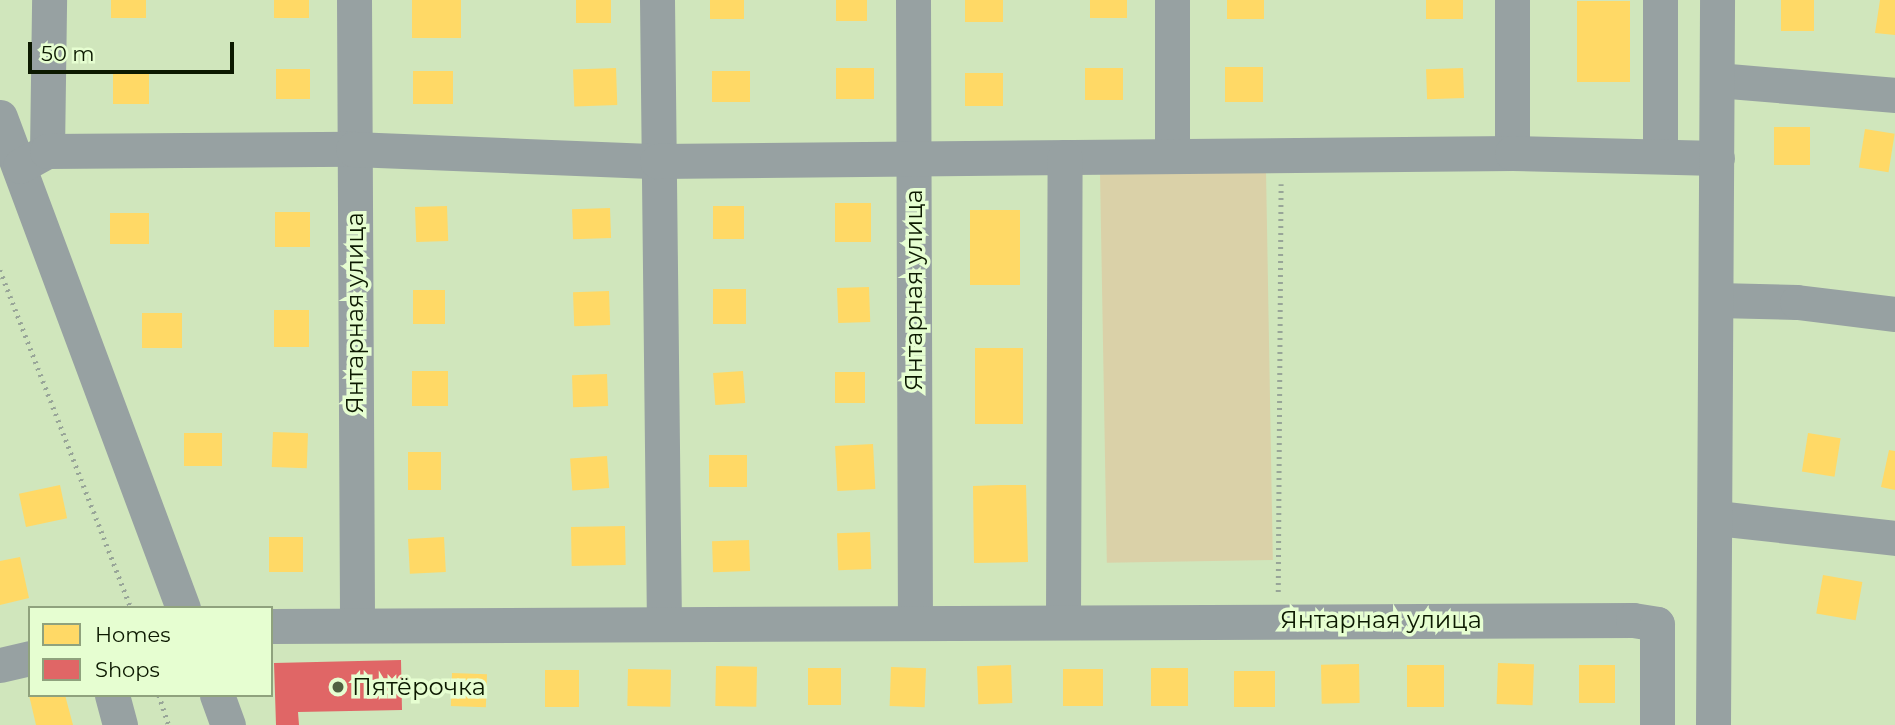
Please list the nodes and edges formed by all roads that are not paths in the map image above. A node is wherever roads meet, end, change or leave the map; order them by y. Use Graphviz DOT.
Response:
graph roads {
  1 [pos="49,0"];
  2 [pos="354,0"];
  3 [pos="657,0"];
  4 [pos="912,0"];
  5 [pos="1172,0"];
  6 [pos="1511,0"];
  7 [pos="1660,0"];
  8 [pos="1717,0"];
  9 [pos="1717,80"];
  10 [pos="1895,94"];
  11 [pos="0,117"];
  12 [pos="353,149"];
  13 [pos="1512,153"];
  14 [pos="1660,155"];
  15 [pos="1172,156"];
  16 [pos="1065,157"];
  17 [pos="1717,158"];
  18 [pos="33,159"];
  19 [pos="914,159"];
  20 [pos="657,161"];
  21 [pos="1717,300"];
  22 [pos="1895,314"];
  23 [pos="1717,518"];
  24 [pos="1895,538"];
  25 [pos="182,606"];
  26 [pos="1063,621"];
  27 [pos="915,622"];
  28 [pos="664,623"];
  29 [pos="357,625"];
  30 [pos="273,626"];
  31 [pos="28,658"];
  32 [pos="0,665"];
  33 [pos="113,697"];
  34 [pos="218,697"];
  35 [pos="120,725"];
  36 [pos="228,725"];
  37 [pos="1657,725"];
  38 [pos="1713,725"];
  1 -- 18 [label="street"];
  2 -- 12 [label="street, Янтарная улица"];
  3 -- 20 [label="street"];
  4 -- 19 [label="street, Янтарная улица"];
  5 -- 15 [label="street"];
  6 -- 13 [label="street"];
  7 -- 14 [label="street"];
  8 -- 9 [label="street"];
  9 -- 10 [label="street"];
  9 -- 17 [label="street"];
  11 -- 18 [label="street"];
  12 -- 18 [label="street"];
  12 -- 20 [label="street"];
  12 -- 29 [label="street, Янтарная улица"];
  13 -- 14 [label="street"];
  13 -- 15 [label="street"];
  14 -- 17 [label="street"];
  15 -- 16 [label="street"];
  16 -- 19 [label="street"];
  16 -- 26 [label="street"];
  17 -- 21 [label="street"];
  18 -- 25 [label="street"];
  19 -- 20 [label="street"];
  19 -- 27 [label="street, Янтарная улица"];
  20 -- 28 [label="street"];
  21 -- 22 [label="street"];
  21 -- 23 [label="street"];
  23 -- 24 [label="street"];
  23 -- 38 [label="street"];
  26 -- 27 [label="street, Янтарная улица"];
  26 -- 37 [label="street, Янтарная улица"];
  27 -- 28 [label="street, Янтарная улица"];
  28 -- 29 [label="street, Янтарная улица"];
  29 -- 30 [label="street, Янтарная улица"];
  31 -- 32 [label="street"];
  33 -- 35 [label="street"];
  34 -- 36 [label="street"];
}
